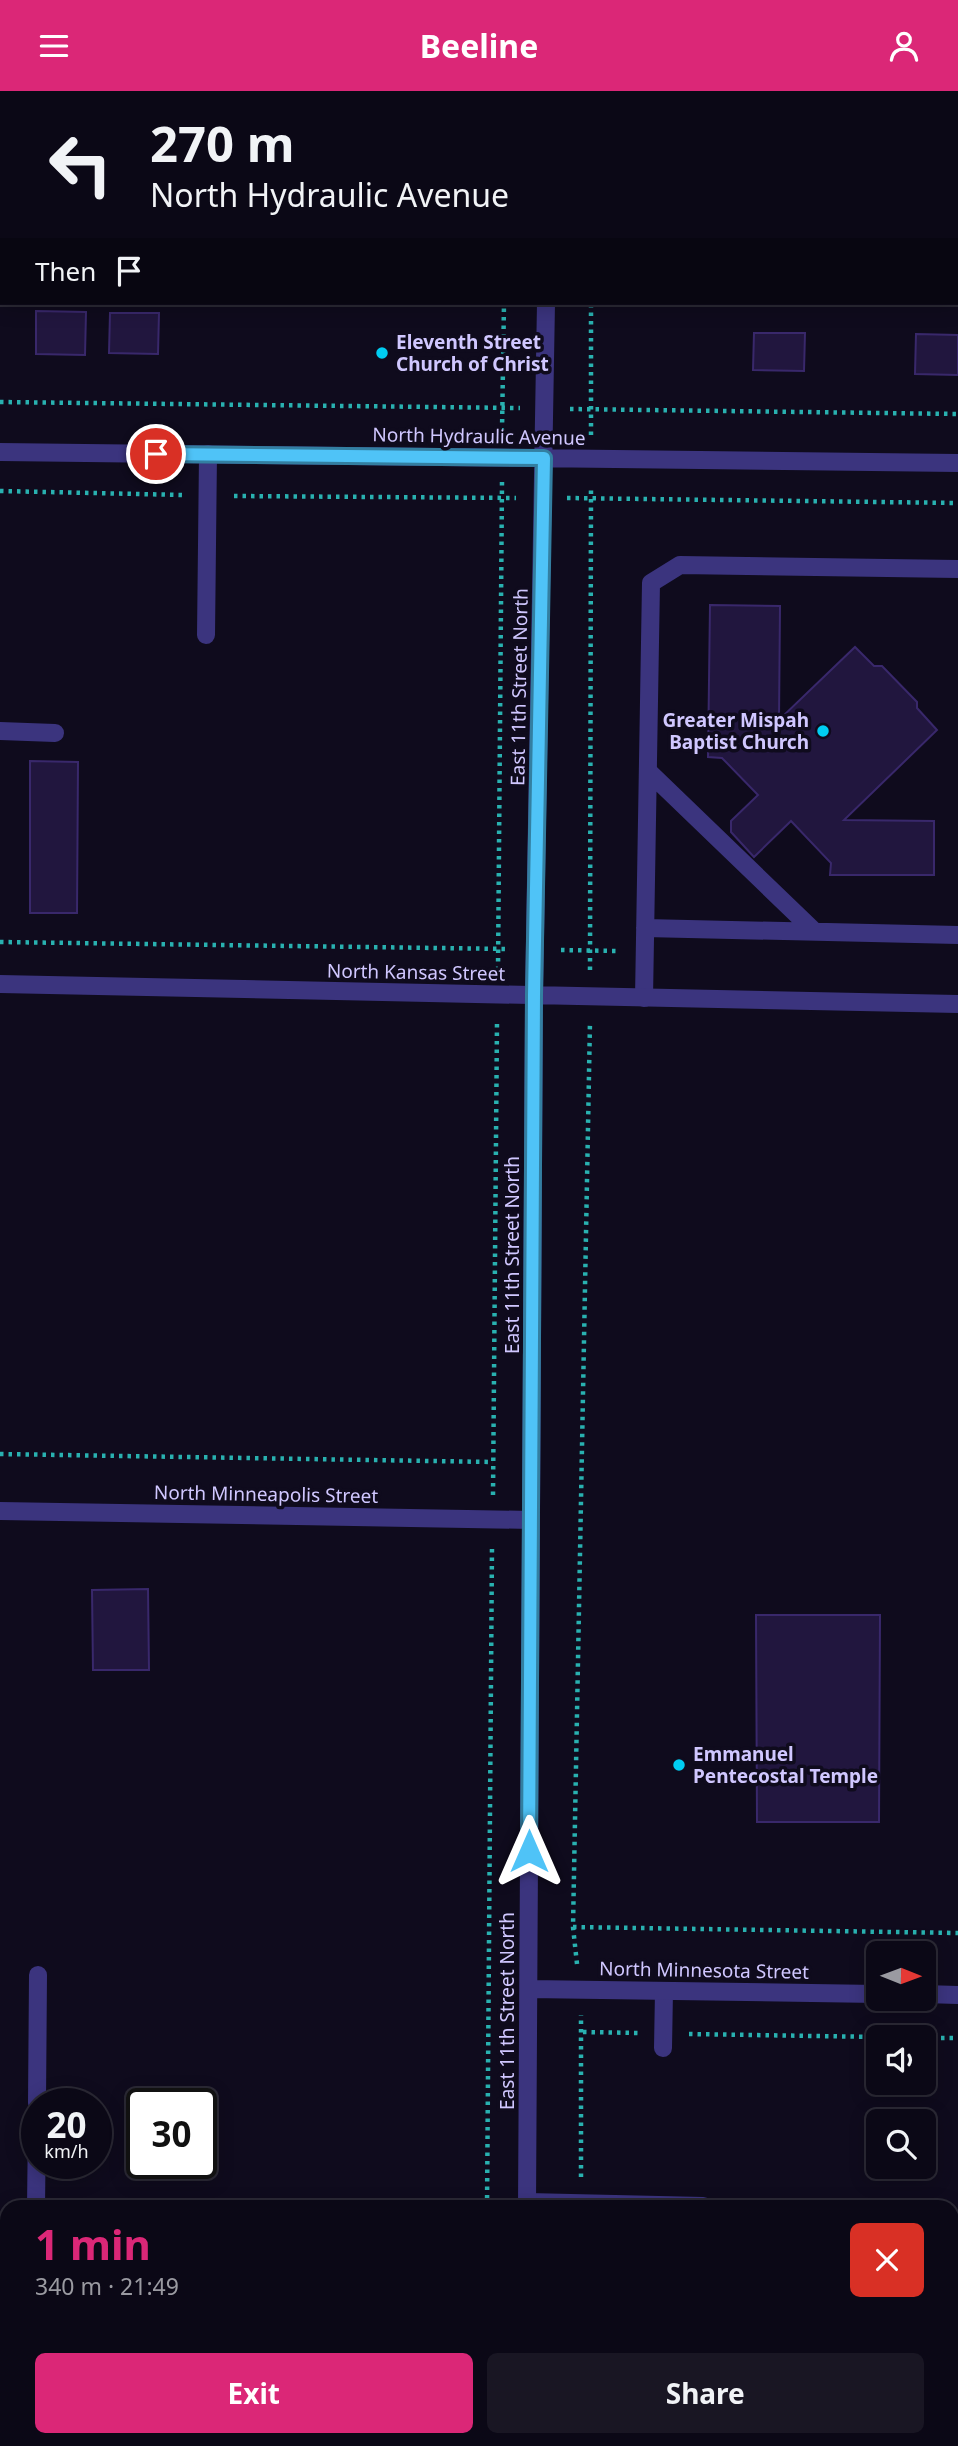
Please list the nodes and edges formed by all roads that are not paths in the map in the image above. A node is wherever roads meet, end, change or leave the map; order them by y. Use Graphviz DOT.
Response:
graph roads {
  1 [pos="546,305"];
  2 [pos="0,452"];
  3 [pos="208,454"];
  4 [pos="544,458"];
  5 [pos="958,463"];
  6 [pos="958,569"];
  7 [pos="206,635"];
  8 [pos="0,731"];
  9 [pos="55,733"];
  10 [pos="648,771"];
  11 [pos="645,927"];
  12 [pos="814,931"];
  13 [pos="958,935"];
  14 [pos="0,984"];
  15 [pos="534,995"];
  16 [pos="644,997"];
  17 [pos="958,1004"];
  18 [pos="0,1511"];
  19 [pos="531,1520"];
  20 [pos="38,1975"];
  21 [pos="529,1989"];
  22 [pos="664,1991"];
  23 [pos="866,1994"];
  24 [pos="936,1994"];
  25 [pos="958,1995"];
  26 [pos="663,2041"];
  27 [pos="37,2088"];
  28 [pos="36,2179"];
  29 [pos="36,2200"];
  30 [pos="527,2200"];
  1 -- 4 [label="street, East 11th Street North"];
  2 -- 3 [label="street, North Hydraulic Avenue"];
  3 -- 4 [label="street, North Hydraulic Avenue"];
  3 -- 7 [label="street"];
  4 -- 5 [label="street, North Hydraulic Avenue"];
  4 -- 15 [label="street, East 11th Street North"];
  6 -- 10 [label="street"];
  8 -- 9 [label="street"];
  10 -- 11 [label="street"];
  10 -- 12 [label="street"];
  11 -- 12 [label="street"];
  11 -- 16 [label="street"];
  12 -- 13 [label="street"];
  14 -- 15 [label="street, North Kansas Street"];
  15 -- 16 [label="street, North Kansas Street"];
  15 -- 19 [label="street, East 11th Street North"];
  16 -- 17 [label="street, North Kansas Street"];
  18 -- 19 [label="street, North Minneapolis Street"];
  19 -- 21 [label="street, East 11th Street North"];
  20 -- 27 [label="street"];
  21 -- 22 [label="street, North Minnesota Street"];
  21 -- 30 [label="street, East 11th Street North"];
  22 -- 23 [label="street, North Minnesota Street"];
  22 -- 26 [label="street"];
  24 -- 25 [label="street"];
  28 -- 29 [label="street"];
}
